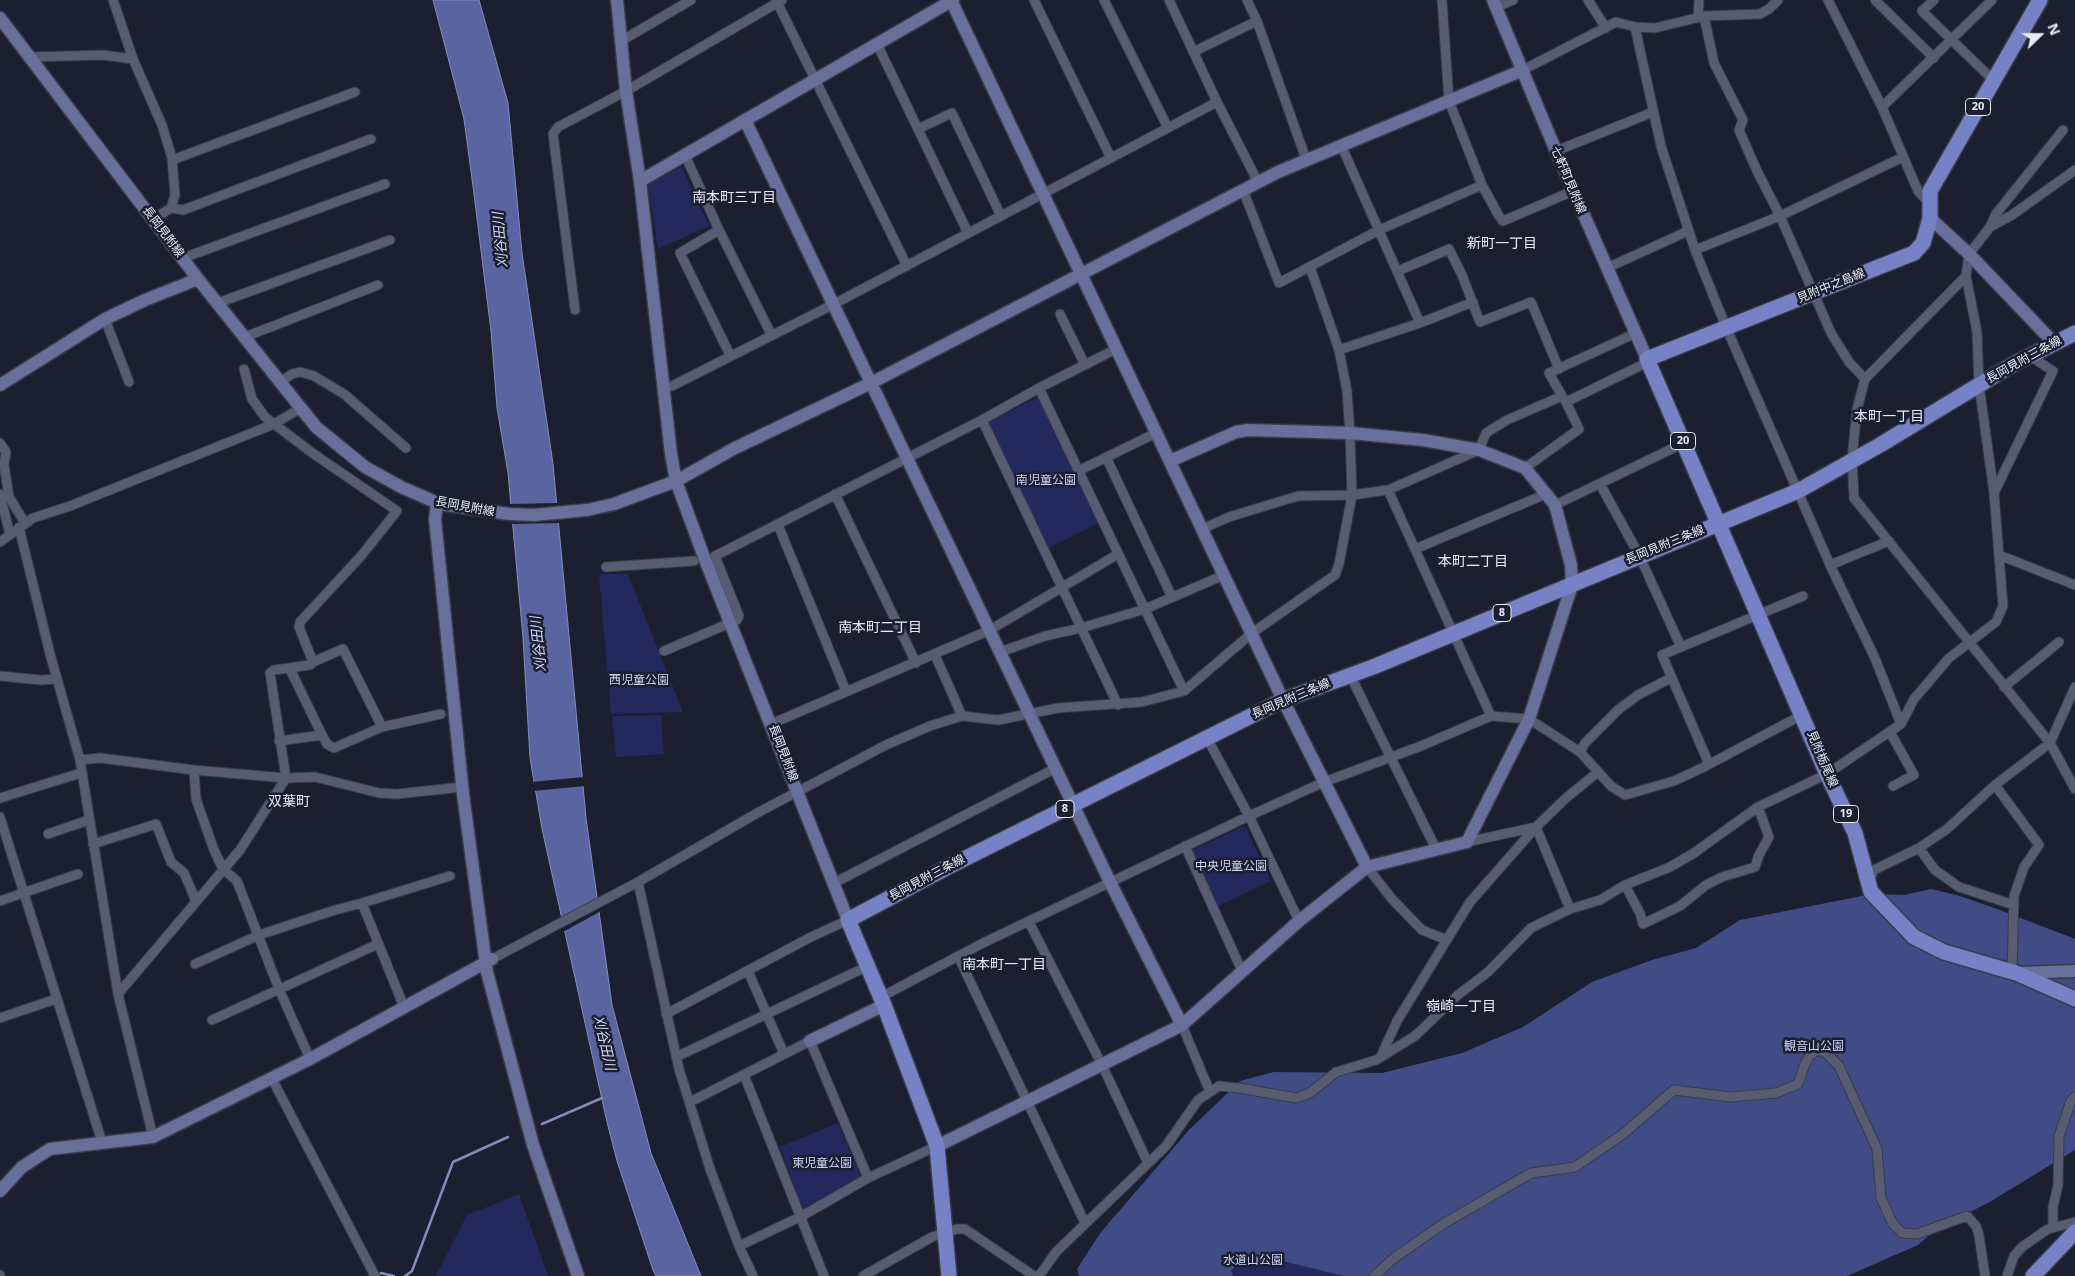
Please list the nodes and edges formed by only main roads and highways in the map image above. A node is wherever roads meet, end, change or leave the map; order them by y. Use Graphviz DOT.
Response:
graph roads {
  1 [pos="2040,0"];
  2 [pos="2066,340"];
  3 [pos="1719,523"];
  4 [pos="2075,999"];
  5 [pos="2075,1232"];
  6 [pos="949,1276"];
  7 [pos="2033,1276"];
  1 -- 3 [label="main road, 見附中之島線 / 20"];
  2 -- 3 [label="main road, 長岡見附三条線 / 8"];
  3 -- 4 [label="main road, 見附栃尾線 / 19"];
  3 -- 6 [label="main road, 長岡見附三条線 / 8"];
  5 -- 7 [label="main road"];
}
